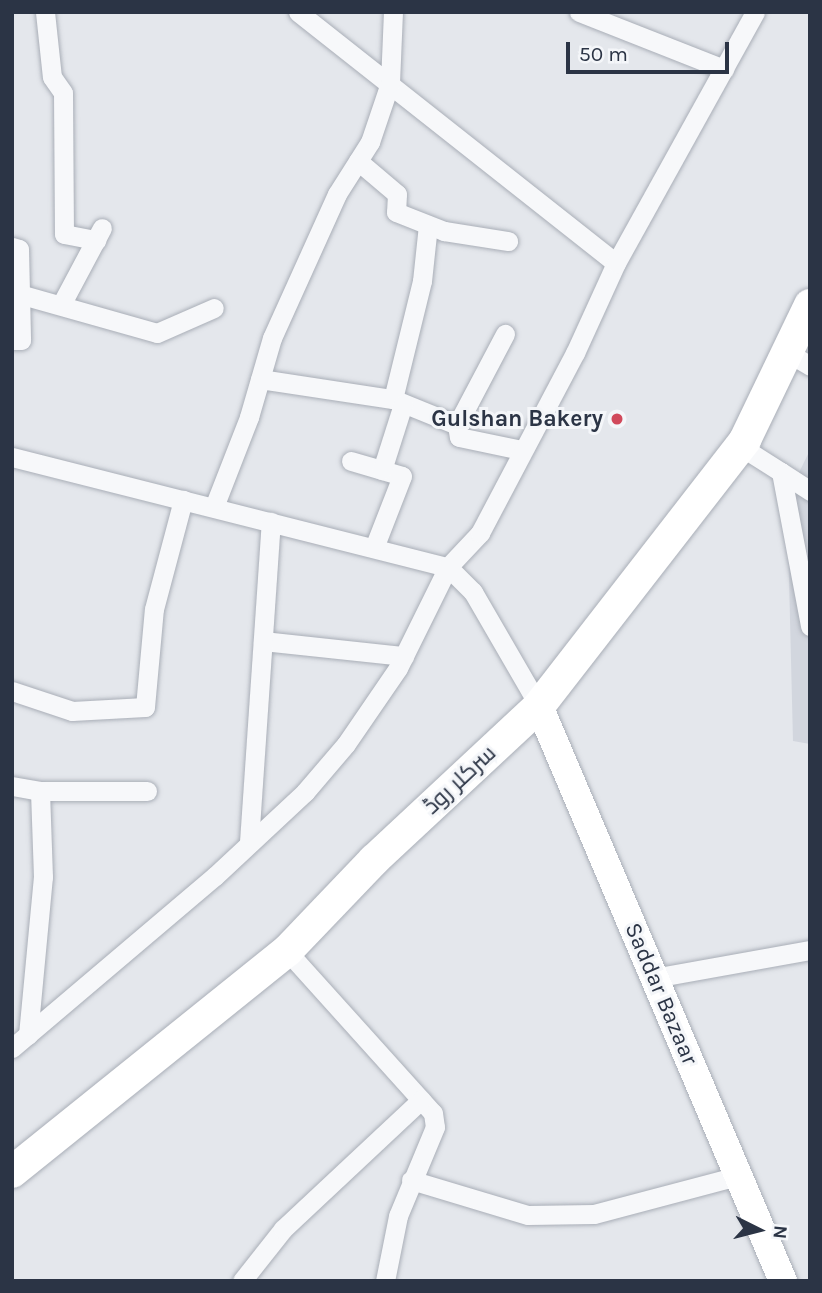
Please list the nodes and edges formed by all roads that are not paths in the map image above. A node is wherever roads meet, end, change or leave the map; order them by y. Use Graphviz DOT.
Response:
graph roads {
  1 [pos="44,12"];
  2 [pos="298,12"];
  3 [pos="393,12"];
  4 [pos="579,12"];
  5 [pos="755,12"];
  6 [pos="724,69"];
  7 [pos="390,83"];
  8 [pos="358,162"];
  9 [pos="428,225"];
  10 [pos="508,241"];
  11 [pos="12,247"];
  12 [pos="616,263"];
  13 [pos="19,293"];
  14 [pos="61,305"];
  15 [pos="810,305"];
  16 [pos="214,308"];
  17 [pos="505,334"];
  18 [pos="12,340"];
  19 [pos="798,359"];
  20 [pos="260,379"];
  21 [pos="398,401"];
  22 [pos="457,425"];
  23 [pos="740,446"];
  24 [pos="521,450"];
  25 [pos="12,457"];
  26 [pos="351,461"];
  27 [pos="382,470"];
  28 [pos="781,472"];
  29 [pos="810,491"];
  30 [pos="183,500"];
  31 [pos="214,507"];
  32 [pos="271,522"];
  33 [pos="374,548"];
  34 [pos="448,567"];
  35 [pos="810,626"];
  36 [pos="263,641"];
  37 [pos="404,656"];
  38 [pos="12,691"];
  39 [pos="539,706"];
  40 [pos="12,786"];
  41 [pos="40,791"];
  42 [pos="147,791"];
  43 [pos="249,842"];
  44 [pos="288,950"];
  45 [pos="810,950"];
  46 [pos="654,978"];
  47 [pos="28,1035"];
  48 [pos="12,1048"];
  49 [pos="421,1100"];
  50 [pos="12,1172"];
  51 [pos="738,1176"];
  52 [pos="411,1180"];
  53 [pos="243,1281"];
  54 [pos="385,1281"];
  55 [pos="783,1281"];
  1 -- 14 [label="street"];
  2 -- 7 [label="street"];
  3 -- 7 [label="street"];
  4 -- 6 [label="street"];
  5 -- 6 [label="street"];
  6 -- 12 [label="street"];
  7 -- 8 [label="street"];
  7 -- 12 [label="street"];
  8 -- 9 [label="street"];
  8 -- 20 [label="street"];
  9 -- 10 [label="street"];
  9 -- 21 [label="street"];
  11 -- 13 [label="street"];
  12 -- 24 [label="street"];
  13 -- 14 [label="street"];
  13 -- 18 [label="street"];
  14 -- 16 [label="street"];
  15 -- 19 [label="main road, سرکلر روڈ"];
  17 -- 22 [label="street"];
  19 -- 23 [label="main road, سرکلر روڈ"];
  20 -- 21 [label="street"];
  20 -- 31 [label="street"];
  21 -- 22 [label="street"];
  21 -- 27 [label="street"];
  22 -- 24 [label="street"];
  23 -- 28 [label="street"];
  23 -- 39 [label="main road, سرکلر روڈ"];
  24 -- 34 [label="street"];
  25 -- 30 [label="street"];
  26 -- 27 [label="street"];
  27 -- 33 [label="street"];
  28 -- 29 [label="street"];
  28 -- 35 [label="street"];
  30 -- 31 [label="street"];
  30 -- 38 [label="street"];
  31 -- 32 [label="street"];
  32 -- 33 [label="street"];
  32 -- 36 [label="street"];
  33 -- 34 [label="street"];
  34 -- 37 [label="street"];
  34 -- 39 [label="street"];
  36 -- 37 [label="street"];
  36 -- 43 [label="street"];
  37 -- 43 [label="street"];
  39 -- 44 [label="main road, سرکلر روڈ"];
  39 -- 46 [label="street, Saddar Bazaar"];
  40 -- 41 [label="street"];
  41 -- 42 [label="street"];
  41 -- 47 [label="street"];
  43 -- 47 [label="street"];
  44 -- 49 [label="street"];
  44 -- 50 [label="main road, سرکلر روڈ"];
  45 -- 46 [label="street"];
  46 -- 51 [label="street, Saddar Bazaar"];
  47 -- 48 [label="street"];
  49 -- 52 [label="street"];
  49 -- 53 [label="street"];
  51 -- 52 [label="street"];
  51 -- 55 [label="street, Saddar Bazaar"];
  52 -- 54 [label="street"];
}
